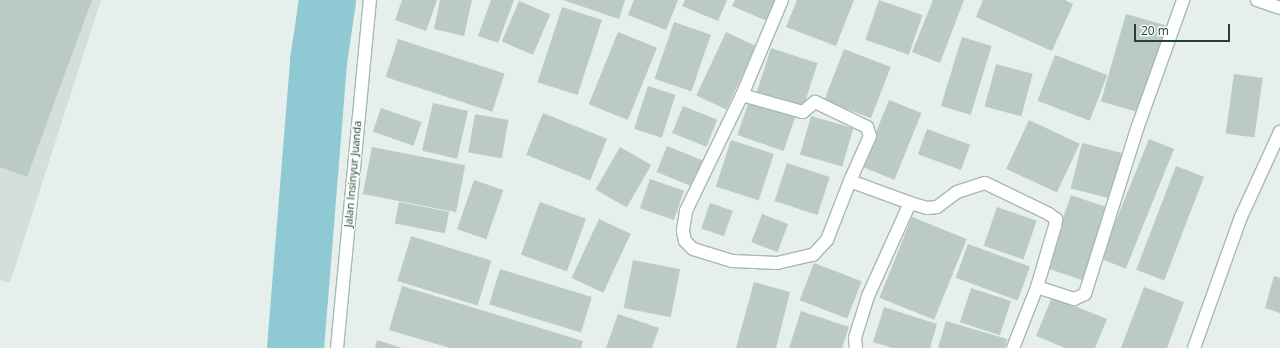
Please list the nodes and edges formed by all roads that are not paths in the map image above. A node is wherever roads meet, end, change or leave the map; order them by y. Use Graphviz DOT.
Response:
graph roads {
  1 [pos="370,0"];
  2 [pos="782,0"];
  3 [pos="1183,0"];
  4 [pos="1257,0"];
  5 [pos="1280,8"];
  6 [pos="742,95"];
  7 [pos="1280,132"];
  8 [pos="850,181"];
  9 [pos="910,203"];
  10 [pos="1037,287"];
  11 [pos="337,348"];
  12 [pos="856,348"];
  13 [pos="1013,348"];
  14 [pos="1194,348"];
  1 -- 11 [label="street, Jalan Insinyur Juanda"];
  2 -- 6 [label="street"];
  3 -- 10 [label="street"];
  4 -- 5 [label="street"];
  6 -- 8 [label="street"];
  6 -- 8 [label="street"];
  7 -- 14 [label="street"];
  8 -- 9 [label="street"];
  9 -- 10 [label="street"];
  9 -- 12 [label="street"];
  10 -- 13 [label="street"];
}
